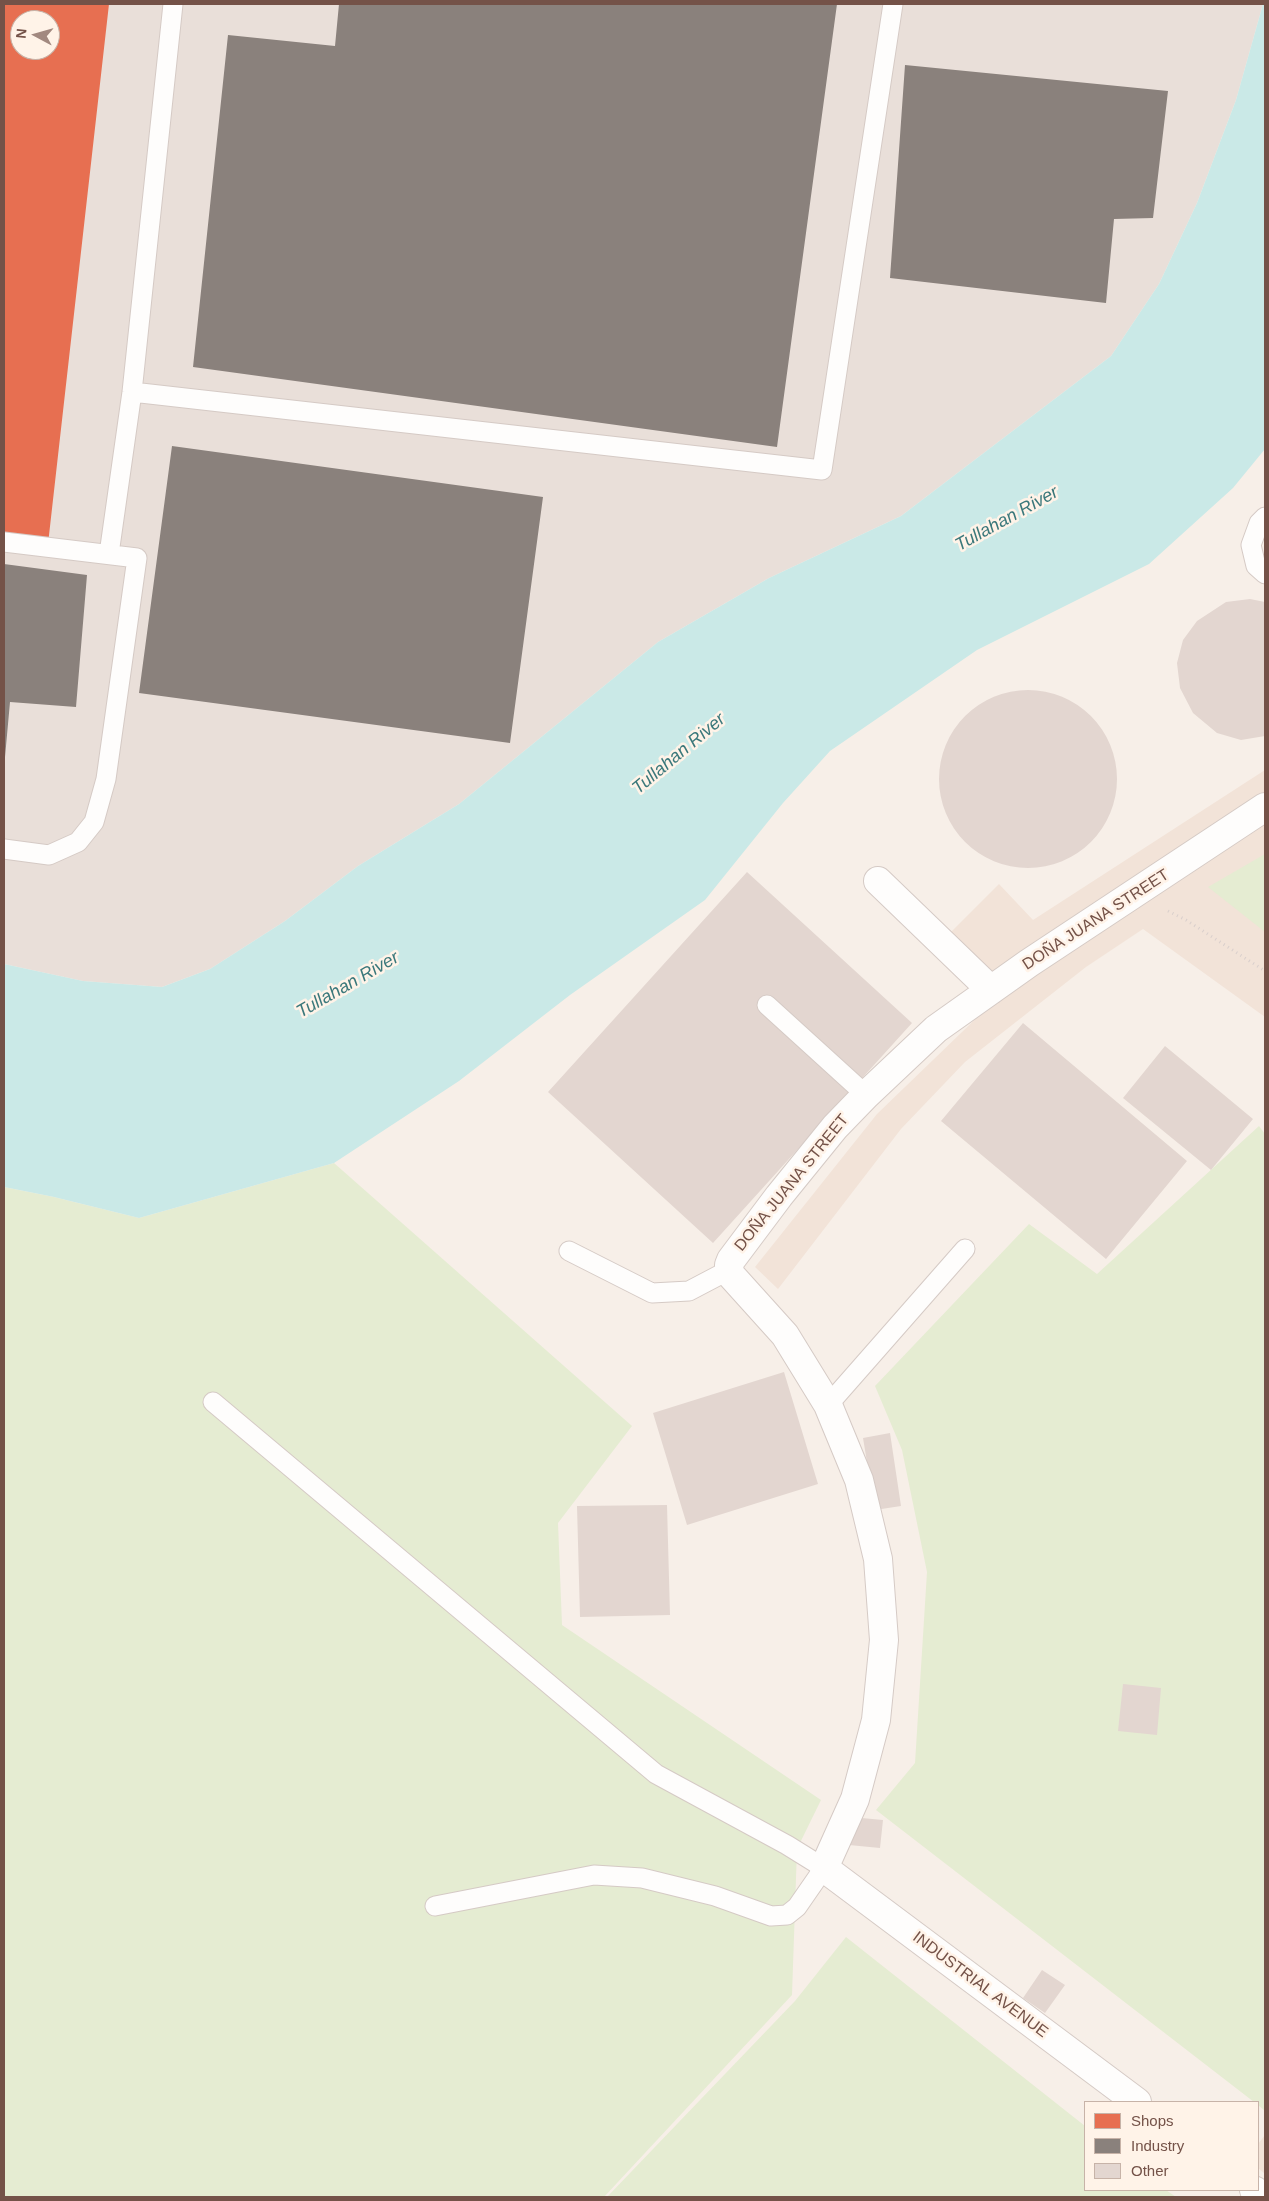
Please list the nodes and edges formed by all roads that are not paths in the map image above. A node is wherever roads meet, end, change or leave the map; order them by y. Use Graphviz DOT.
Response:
graph roads {
  1 [pos="173,4"];
  2 [pos="893,4"];
  3 [pos="132,392"];
  4 [pos="1265,517"];
  5 [pos="4,542"];
  6 [pos="109,554"];
  7 [pos="1265,574"];
  8 [pos="1265,807"];
  9 [pos="4,849"];
  10 [pos="878,881"];
  11 [pos="991,990"];
  12 [pos="767,1006"];
  13 [pos="866,1095"];
  14 [pos="966,1249"];
  15 [pos="569,1251"];
  16 [pos="729,1270"];
  17 [pos="213,1402"];
  18 [pos="828,1405"];
  19 [pos="824,1868"];
  20 [pos="436,1906"];
  21 [pos="1136,2101"];
  1 -- 3 [label="lane"];
  2 -- 3 [label="lane"];
  3 -- 6 [label="lane"];
  4 -- 7 [label="lane"];
  5 -- 6 [label="lane"];
  6 -- 9 [label="lane"];
  8 -- 11 [label="street, DOÑA JUANA STREET"];
  10 -- 11 [label="street"];
  11 -- 13 [label="street, DOÑA JUANA STREET"];
  12 -- 13 [label="lane"];
  13 -- 16 [label="street, DOÑA JUANA STREET"];
  14 -- 18 [label="lane"];
  15 -- 16 [label="lane"];
  16 -- 18 [label="street, DOÑA JUANA STREET"];
  17 -- 19 [label="lane"];
  18 -- 19 [label="street, DOÑA JUANA STREET"];
  19 -- 20 [label="lane"];
  19 -- 21 [label="street, INDUSTRIAL AVENUE"];
}
